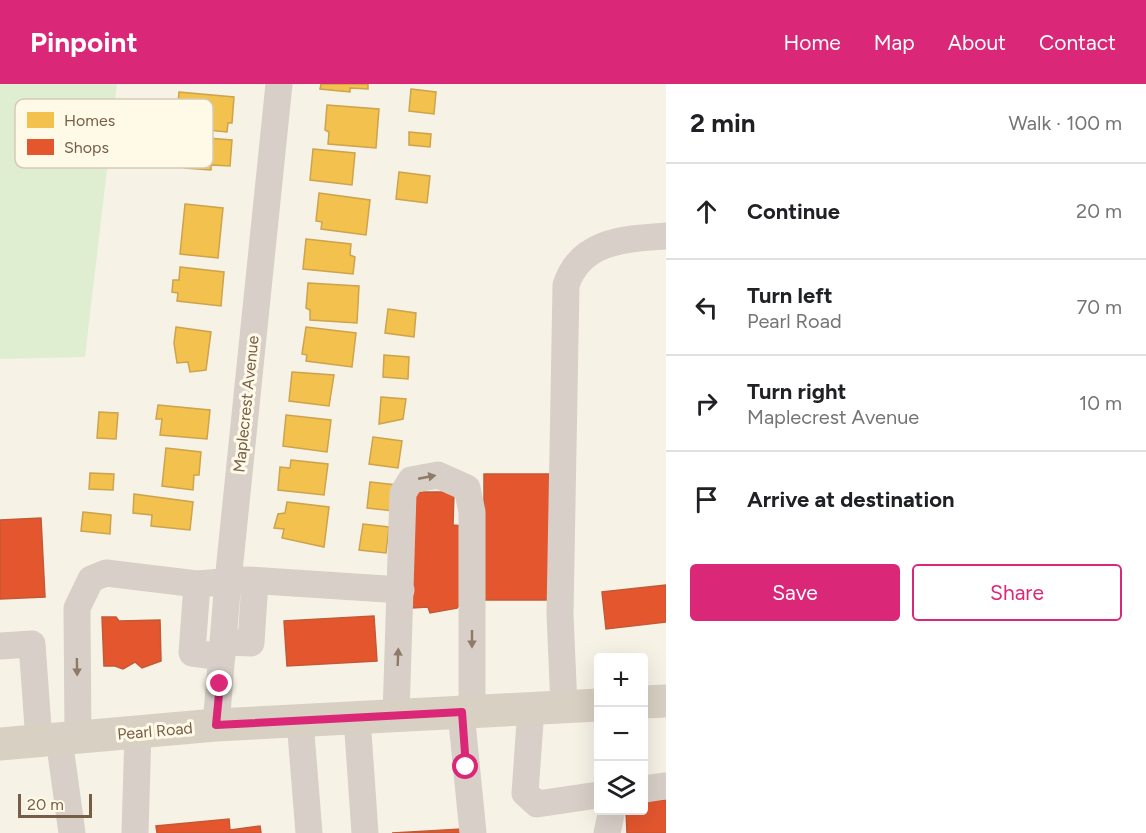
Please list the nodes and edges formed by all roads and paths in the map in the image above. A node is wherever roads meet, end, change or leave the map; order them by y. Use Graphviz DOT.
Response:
graph roads {
  1 [pos="279,84"];
  2 [pos="666,236"];
  3 [pos="228,581"];
  4 [pos="255,581"];
  5 [pos="197,584"];
  6 [pos="401,590"];
  7 [pos="0,646"];
  8 [pos="223,649"];
  9 [pos="666,701"];
  10 [pos="648,702"];
  11 [pos="594,705"];
  12 [pos="564,707"];
  13 [pos="531,708"];
  14 [pos="467,712"];
  15 [pos="396,716"];
  16 [pos="357,718"];
  17 [pos="300,720"];
  18 [pos="216,725"];
  19 [pos="138,732"];
  20 [pos="59,739"];
  21 [pos="0,744"];
  22 [pos="666,786"];
  23 [pos="648,788"];
  24 [pos="594,796"];
  25 [pos="611,815"];
  26 [pos="72,833"];
  27 [pos="135,833"];
  28 [pos="309,833"];
  29 [pos="365,833"];
  30 [pos="473,833"];
  31 [pos="607,833"];
  1 -- 3 [label="street, Maplecrest Avenue"];
  2 -- 12 [label="street"];
  3 -- 4 [label="street"];
  3 -- 5 [label="street"];
  3 -- 8 [label="street, Maplecrest Avenue"];
  4 -- 6 [label="street"];
  4 -- 8 [label="street"];
  5 -- 8 [label="street"];
  5 -- 20 [label="street, one-way"];
  6 -- 14 [label="street, one-way"];
  15 -- 6 [label="street, one-way"];
  7 -- 20 [label="street"];
  8 -- 18 [label="street, Maplecrest Avenue"];
  9 -- 10 [label="main road"];
  11 -- 12 [label="main road, Pearl Road"];
  12 -- 13 [label="main road, Pearl Road"];
  13 -- 14 [label="main road, Pearl Road"];
  13 -- 24 [label="street"];
  14 -- 15 [label="main road, Pearl Road"];
  14 -- 30 [label="street"];
  15 -- 16 [label="main road, Pearl Road"];
  16 -- 17 [label="main road, Pearl Road"];
  16 -- 29 [label="street"];
  17 -- 18 [label="main road, Pearl Road"];
  17 -- 28 [label="street"];
  18 -- 19 [label="main road, Pearl Road"];
  19 -- 20 [label="main road, Pearl Road"];
  19 -- 27 [label="street"];
  20 -- 21 [label="main road, Pearl Road"];
  20 -- 26 [label="street"];
  22 -- 23 [label="street"];
  25 -- 31 [label="street"];
}
